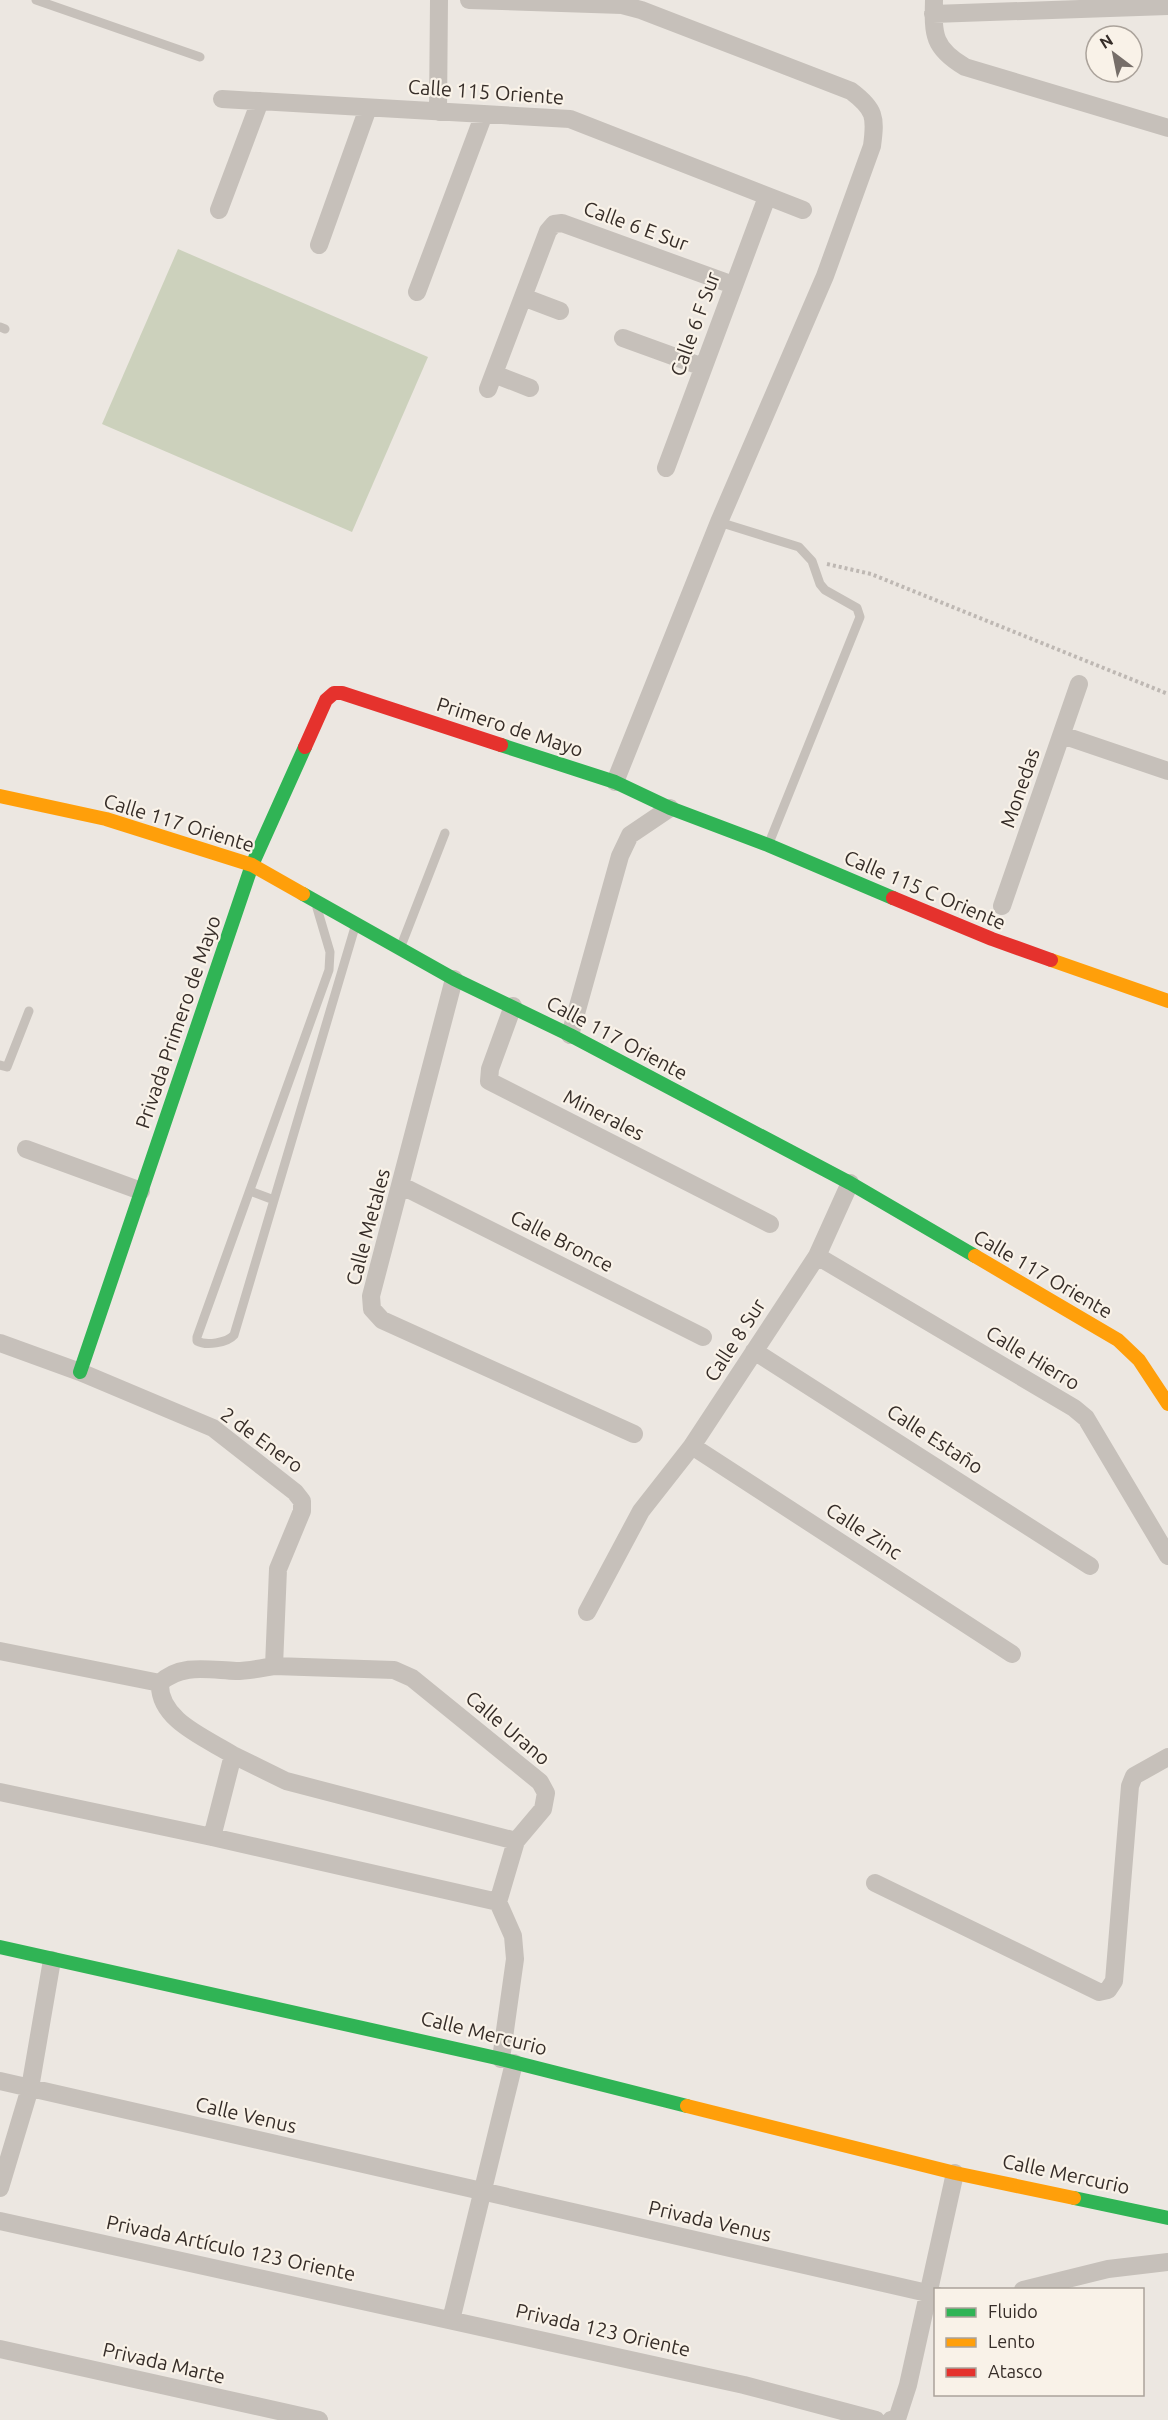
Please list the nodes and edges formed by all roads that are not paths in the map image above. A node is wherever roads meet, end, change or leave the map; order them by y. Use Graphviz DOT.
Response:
graph roads {
  1 [pos="36,0"];
  2 [pos="439,0"];
  3 [pos="469,0"];
  4 [pos="1168,6"];
  5 [pos="934,7"];
  6 [pos="200,57"];
  7 [pos="222,99"];
  8 [pos="260,101"];
  9 [pos="368,108"];
  10 [pos="438,112"];
  11 [pos="484,114"];
  12 [pos="1168,128"];
  13 [pos="767,197"];
  14 [pos="219,210"];
  15 [pos="803,210"];
  16 [pos="319,245"];
  17 [pos="734,285"];
  18 [pos="417,292"];
  19 [pos="523,297"];
  20 [pos="560,311"];
  21 [pos="623,338"];
  22 [pos="704,367"];
  23 [pos="530,388"];
  24 [pos="666,468"];
  25 [pos="719,522"];
  26 [pos="1079,684"];
  27 [pos="334,693"];
  28 [pos="1062,735"];
  29 [pos="1168,771"];
  30 [pos="615,782"];
  31 [pos="0,796"];
  32 [pos="670,808"];
  33 [pos="445,834"];
  34 [pos="768,845"];
  35 [pos="252,865"];
  36 [pos="315,901"];
  37 [pos="1002,906"];
  38 [pos="356,924"];
  39 [pos="400,949"];
  40 [pos="454,979"];
  41 [pos="1168,1001"];
  42 [pos="513,1006"];
  43 [pos="29,1011"];
  44 [pos="570,1035"];
  45 [pos="0,1065"];
  46 [pos="294,1067"];
  47 [pos="312,1073"];
  48 [pos="26,1149"];
  49 [pos="850,1183"];
  50 [pos="402,1186"];
  51 [pos="141,1191"];
  52 [pos="250,1191"];
  53 [pos="274,1200"];
  54 [pos="770,1224"];
  55 [pos="817,1256"];
  56 [pos="703,1337"];
  57 [pos="0,1343"];
  58 [pos="754,1351"];
  59 [pos="80,1372"];
  60 [pos="1168,1404"];
  61 [pos="634,1434"];
  62 [pos="692,1446"];
  63 [pos="1168,1556"];
  64 [pos="1090,1566"];
  65 [pos="586,1612"];
  66 [pos="0,1651"];
  67 [pos="1012,1654"];
  68 [pos="274,1666"];
  69 [pos="160,1683"];
  70 [pos="233,1755"];
  71 [pos="1168,1757"];
  72 [pos="0,1792"];
  73 [pos="212,1836"];
  74 [pos="516,1841"];
  75 [pos="875,1883"];
  76 [pos="498,1902"];
  77 [pos="0,1947"];
  78 [pos="52,1960"];
  79 [pos="507,2061"];
  80 [pos="0,2081"];
  81 [pos="30,2088"];
  82 [pos="956,2173"];
  83 [pos="0,2188"];
  84 [pos="482,2192"];
  85 [pos="1168,2218"];
  86 [pos="0,2220"];
  87 [pos="1168,2262"];
  88 [pos="1027,2288"];
  89 [pos="932,2295"];
  90 [pos="451,2320"];
  91 [pos="0,2349"];
  92 [pos="319,2420"];
  93 [pos="876,2420"];
  94 [pos="891,2420"];
  1 -- 6 [label="lane"];
  2 -- 10 [label="street"];
  3 -- 25 [label="street"];
  4 -- 5 [label="street"];
  5 -- 12 [label="street"];
  7 -- 8 [label="street, Calle 115 Oriente"];
  8 -- 9 [label="street, Calle 115 Oriente"];
  8 -- 14 [label="street"];
  9 -- 10 [label="street, Calle 115 Oriente"];
  9 -- 16 [label="street"];
  10 -- 11 [label="street, Calle 115 Oriente"];
  11 -- 13 [label="street, Calle 115 Oriente"];
  11 -- 18 [label="street"];
  13 -- 15 [label="street, Calle 115 Oriente"];
  13 -- 17 [label="street, Calle 6 F Sur"];
  17 -- 19 [label="street, Calle 6 E Sur"];
  17 -- 22 [label="street, Calle 6 F Sur"];
  19 -- 20 [label="street"];
  19 -- 23 [label="street, Calle 6 E Sur"];
  21 -- 22 [label="street"];
  22 -- 24 [label="street, Calle 6 F Sur"];
  25 -- 30 [label="street"];
  25 -- 34 [label="lane"];
  26 -- 28 [label="street, Monedas"];
  27 -- 30 [label="street, Primero de Mayo"];
  27 -- 35 [label="street, Privada Primero de Mayo"];
  28 -- 29 [label="street"];
  28 -- 37 [label="street, Monedas"];
  30 -- 32 [label="street, Primero de Mayo"];
  31 -- 35 [label="street, Calle 117 Oriente"];
  32 -- 34 [label="street, Calle 115 C Oriente"];
  32 -- 44 [label="street"];
  33 -- 39 [label="lane"];
  34 -- 41 [label="street, Calle 115 C Oriente"];
  35 -- 36 [label="street, Calle 117 Oriente"];
  35 -- 51 [label="street, Privada Primero de Mayo"];
  36 -- 38 [label="street, Calle 117 Oriente"];
  36 -- 46 [label="lane"];
  38 -- 39 [label="street, Calle 117 Oriente"];
  38 -- 47 [label="lane"];
  39 -- 40 [label="street, Calle 117 Oriente"];
  40 -- 42 [label="street, Calle 117 Oriente"];
  40 -- 50 [label="street, Calle Metales"];
  42 -- 44 [label="street, Calle 117 Oriente"];
  42 -- 54 [label="street, Minerales"];
  43 -- 45 [label="lane"];
  44 -- 49 [label="street, Calle 117 Oriente"];
  46 -- 47 [label="lane"];
  46 -- 52 [label="lane"];
  47 -- 53 [label="lane"];
  48 -- 51 [label="street"];
  49 -- 55 [label="street, Calle 8 Sur"];
  49 -- 60 [label="street, Calle 117 Oriente"];
  50 -- 56 [label="street, Calle Bronce"];
  50 -- 61 [label="street, Calle Metales"];
  51 -- 59 [label="street, Privada Primero de Mayo"];
  52 -- 53 [label="lane"];
  52 -- 53 [label="lane"];
  55 -- 58 [label="street, Calle 8 Sur"];
  55 -- 63 [label="street, Calle Hierro"];
  57 -- 59 [label="street"];
  58 -- 62 [label="street, Calle 8 Sur"];
  58 -- 64 [label="street, Calle Estaño"];
  59 -- 68 [label="street, 2 de Enero"];
  62 -- 65 [label="street, Calle 8 Sur"];
  62 -- 67 [label="street, Calle Zinc"];
  66 -- 69 [label="street"];
  68 -- 69 [label="street"];
  68 -- 74 [label="street, Calle Urano"];
  69 -- 70 [label="street"];
  70 -- 73 [label="street"];
  70 -- 74 [label="street"];
  71 -- 75 [label="street"];
  72 -- 73 [label="street"];
  73 -- 76 [label="street"];
  74 -- 76 [label="street, Calle Urano"];
  76 -- 79 [label="street"];
  77 -- 78 [label="street, Calle Mercurio"];
  78 -- 79 [label="street, Calle Mercurio"];
  78 -- 81 [label="street"];
  79 -- 82 [label="street, Calle Mercurio"];
  79 -- 84 [label="street"];
  80 -- 81 [label="street, Calle Venus"];
  81 -- 83 [label="street"];
  81 -- 84 [label="street, Calle Venus"];
  82 -- 85 [label="street, Calle Mercurio"];
  82 -- 89 [label="street"];
  84 -- 89 [label="street, Privada Venus"];
  84 -- 90 [label="street"];
  86 -- 90 [label="street, Privada Artículo 123 Oriente"];
  87 -- 88 [label="street"];
  89 -- 94 [label="street"];
  90 -- 93 [label="street, Privada 123 Oriente"];
  91 -- 92 [label="street, Privada Marte"];
}
